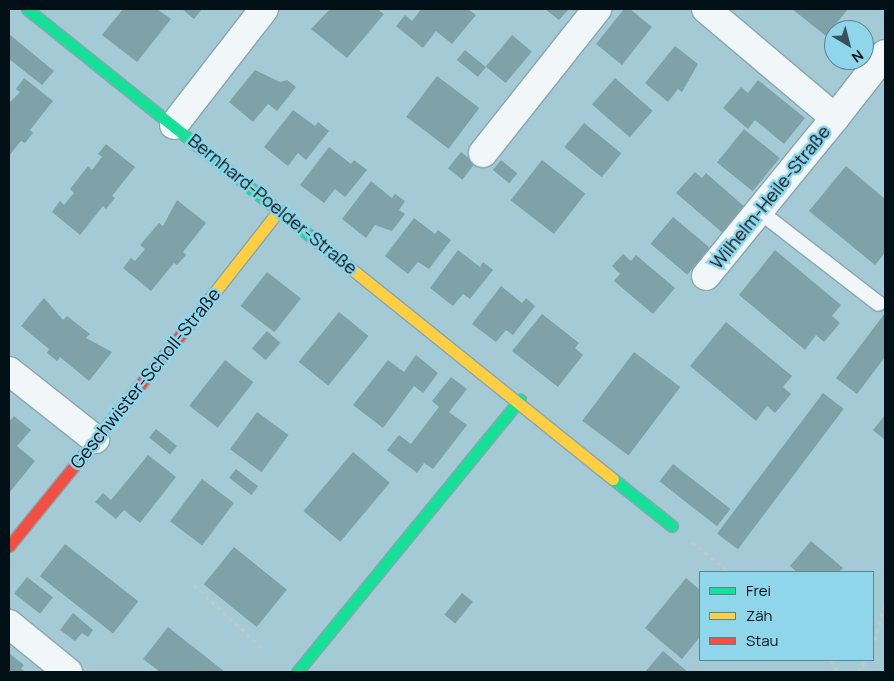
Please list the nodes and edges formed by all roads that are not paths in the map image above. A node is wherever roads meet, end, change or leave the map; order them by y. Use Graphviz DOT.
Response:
graph roads {
  1 [pos="27,9"];
  2 [pos="264,9"];
  3 [pos="597,9"];
  4 [pos="706,9"];
  5 [pos="885,54"];
  6 [pos="835,118"];
  7 [pos="174,124"];
  8 [pos="483,154"];
  9 [pos="279,210"];
  10 [pos="759,210"];
  11 [pos="706,276"];
  12 [pos="878,304"];
  13 [pos="9,371"];
  14 [pos="520,400"];
  15 [pos="95,439"];
  16 [pos="672,526"];
  17 [pos="9,546"];
  18 [pos="9,624"];
  19 [pos="68,672"];
  20 [pos="297,672"];
  1 -- 7 [label="street, Bernhard-Poelder-Straße"];
  2 -- 7 [label="street"];
  3 -- 8 [label="street"];
  4 -- 6 [label="street, Wilhelm-Heile-Straße"];
  5 -- 6 [label="street, Wilhelm-Heile-Straße"];
  6 -- 10 [label="street, Wilhelm-Heile-Straße"];
  7 -- 9 [label="street, Bernhard-Poelder-Straße"];
  9 -- 14 [label="street, Bernhard-Poelder-Straße"];
  9 -- 15 [label="street, Geschwister-Scholl-Straße"];
  10 -- 11 [label="street, Wilhelm-Heile-Straße"];
  10 -- 12 [label="lane"];
  13 -- 15 [label="street"];
  14 -- 16 [label="street, Bernhard-Poelder-Straße"];
  14 -- 20 [label="street"];
  15 -- 17 [label="street, Geschwister-Scholl-Straße"];
  18 -- 19 [label="street"];
}
